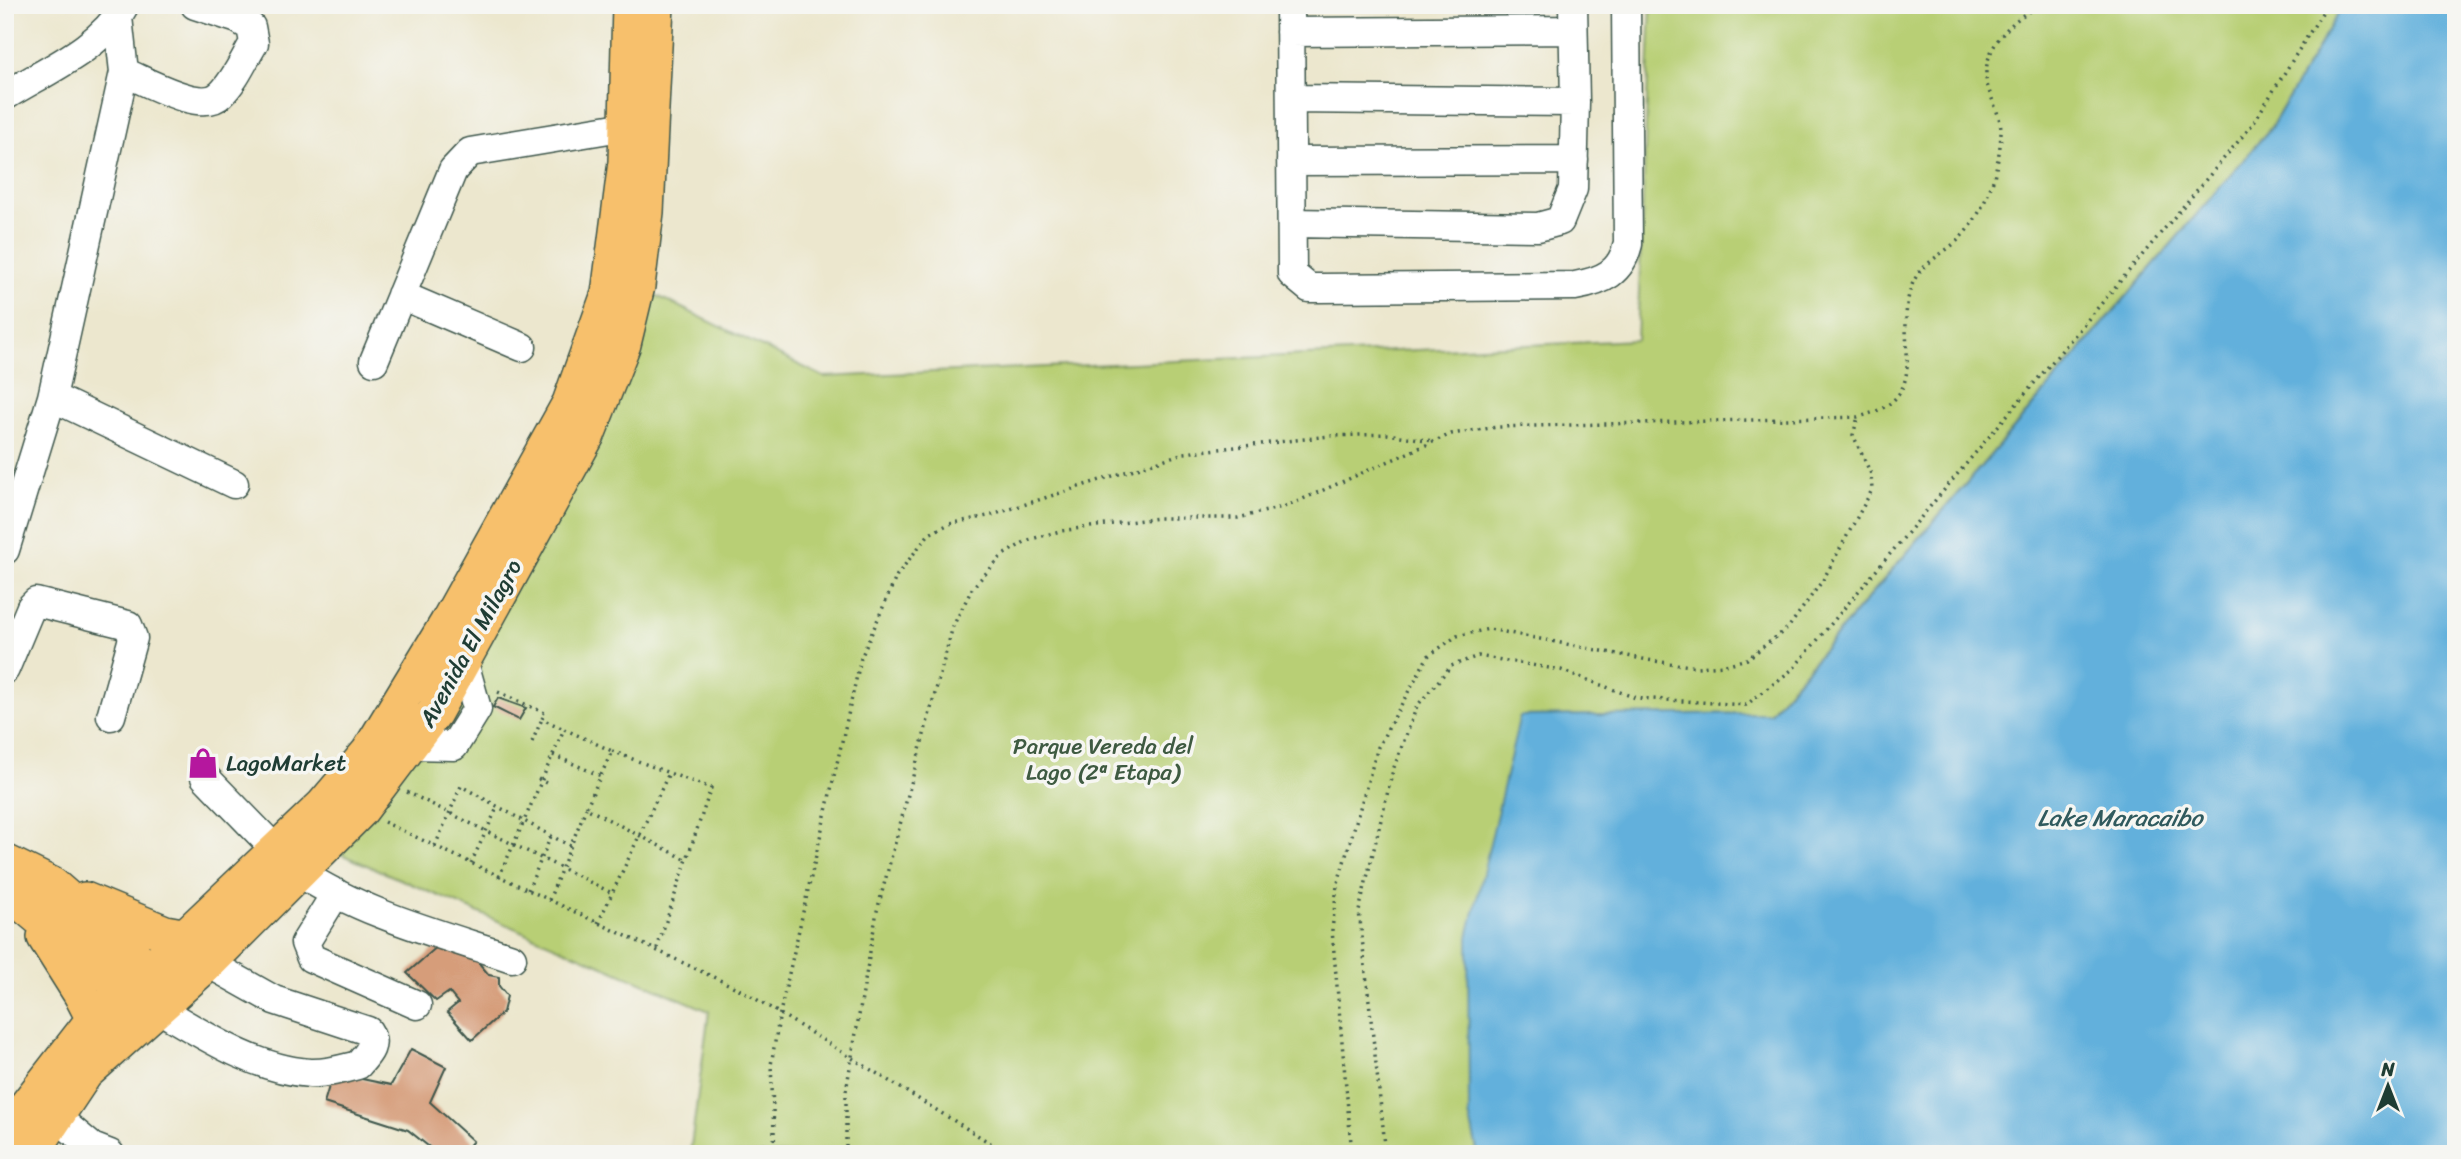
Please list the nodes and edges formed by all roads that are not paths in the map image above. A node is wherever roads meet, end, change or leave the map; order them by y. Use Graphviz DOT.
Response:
graph roads {
  1 [pos="195,5"];
  2 [pos="629,5"];
  3 [pos="656,5"];
  4 [pos="1626,5"];
  5 [pos="121,11"];
  6 [pos="1573,18"];
  7 [pos="1290,19"];
  8 [pos="124,72"];
  9 [pos="5,96"];
  10 [pos="1291,99"];
  11 [pos="1575,102"];
  12 [pos="627,126"];
  13 [pos="1574,160"];
  14 [pos="1292,161"];
  15 [pos="1292,223"];
  16 [pos="401,295"];
  17 [pos="522,347"];
  18 [pos="374,361"];
  19 [pos="52,397"];
  20 [pos="234,484"];
  21 [pos="7,541"];
  22 [pos="5,669"];
  23 [pos="111,716"];
  24 [pos="205,777"];
  25 [pos="288,861"];
  26 [pos="5,862"];
  27 [pos="52,885"];
  28 [pos="336,893"];
  29 [pos="15,900"];
  30 [pos="197,950"];
  31 [pos="512,958"];
  32 [pos="152,990"];
  33 [pos="417,1005"];
  34 [pos="94,1019"];
  35 [pos="28,1109"];
  36 [pos="5,1148"];
  37 [pos="97,1151"];
  38 [pos="31,1154"];
  1 -- 8 [label="street"];
  2 -- 12 [label="main road, Avenida El Milagro"];
  3 -- 25 [label="main road, Avenida El Milagro"];
  4 -- 15 [label="street"];
  5 -- 8 [label="street"];
  5 -- 9 [label="street"];
  6 -- 7 [label="street"];
  6 -- 11 [label="street"];
  7 -- 10 [label="street"];
  8 -- 19 [label="street"];
  10 -- 11 [label="street"];
  10 -- 14 [label="street"];
  11 -- 13 [label="street"];
  12 -- 16 [label="street"];
  12 -- 25 [label="main road, Avenida El Milagro"];
  13 -- 14 [label="street"];
  13 -- 15 [label="street"];
  14 -- 15 [label="street"];
  16 -- 17 [label="street"];
  16 -- 18 [label="street"];
  19 -- 20 [label="street"];
  19 -- 21 [label="street"];
  22 -- 23 [label="street"];
  24 -- 25 [label="street"];
  25 -- 28 [label="street"];
  25 -- 30 [label="main road, Avenida El Milagro"];
  26 -- 27 [label="main road"];
  27 -- 30 [label="main road"];
  27 -- 32 [label="main road"];
  28 -- 31 [label="street"];
  28 -- 33 [label="street"];
  29 -- 32 [label="main road"];
  29 -- 34 [label="main road"];
  30 -- 32 [label="main road, Avenida El Milagro"];
  30 -- 32 [label="street"];
  32 -- 34 [label="main road, Avenida El Milagro"];
  32 -- 35 [label="main road, Avenida El Milagro"];
  34 -- 35 [label="main road, Avenida El Milagro"];
  35 -- 36 [label="main road, Avenida El Milagro"];
  35 -- 37 [label="street"];
  35 -- 38 [label="main road, Avenida El Milagro"];
}
